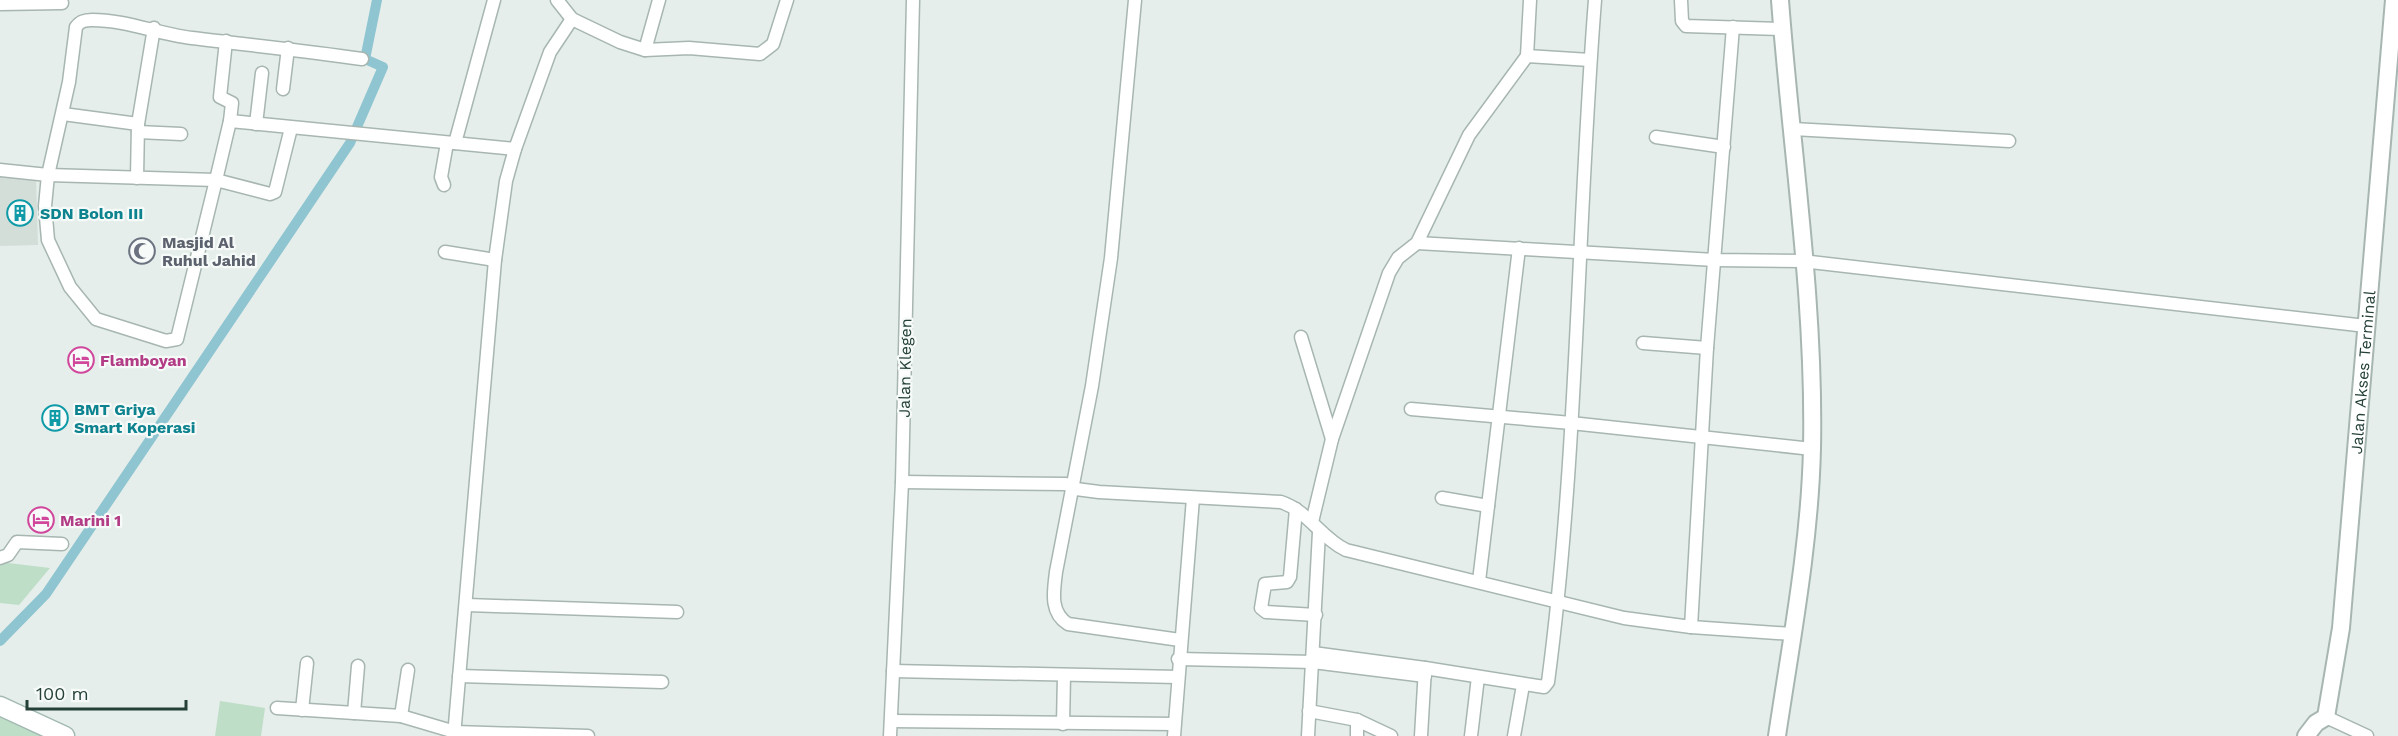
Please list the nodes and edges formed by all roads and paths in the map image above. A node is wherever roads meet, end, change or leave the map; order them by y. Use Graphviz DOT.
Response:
graph roads {
  1 [pos="494,0"];
  2 [pos="557,0"];
  3 [pos="660,0"];
  4 [pos="787,0"];
  5 [pos="913,0"];
  6 [pos="1135,0"];
  7 [pos="1530,0"];
  8 [pos="1595,0"];
  9 [pos="1681,0"];
  10 [pos="1780,0"];
  11 [pos="2394,0"];
  12 [pos="62,3"];
  13 [pos="0,4"];
  14 [pos="572,19"];
  15 [pos="1733,27"];
  16 [pos="154,28"];
  17 [pos="1782,29"];
  18 [pos="226,41"];
  19 [pos="288,48"];
  20 [pos="645,50"];
  21 [pos="1527,56"];
  22 [pos="362,59"];
  23 [pos="1590,60"];
  24 [pos="262,73"];
  25 [pos="283,89"];
  26 [pos="63,114"];
  27 [pos="230,121"];
  28 [pos="256,124"];
  29 [pos="138,128"];
  30 [pos="291,128"];
  31 [pos="1793,129"];
  32 [pos="181,134"];
  33 [pos="1656,137"];
  34 [pos="2008,141"];
  35 [pos="451,143"];
  36 [pos="1724,147"];
  37 [pos="515,149"];
  38 [pos="0,170"];
  39 [pos="48,175"];
  40 [pos="137,178"];
  41 [pos="216,180"];
  42 [pos="444,185"];
  43 [pos="1417,243"];
  44 [pos="1519,248"];
  45 [pos="445,252"];
  46 [pos="1581,253"];
  47 [pos="495,260"];
  48 [pos="1715,260"];
  49 [pos="1802,261"];
  50 [pos="2366,326"];
  51 [pos="1301,337"];
  52 [pos="1643,343"];
  53 [pos="1707,348"];
  54 [pos="1411,409"];
  55 [pos="1499,418"];
  56 [pos="1571,423"];
  57 [pos="1701,438"];
  58 [pos="1332,440"];
  59 [pos="1812,449"];
  60 [pos="902,482"];
  61 [pos="1072,487"];
  62 [pos="1193,498"];
  63 [pos="1442,498"];
  64 [pos="1488,506"];
  65 [pos="1296,509"];
  66 [pos="1316,527"];
  67 [pos="63,544"];
  68 [pos="0,558"];
  69 [pos="1479,581"];
  70 [pos="1559,602"];
  71 [pos="467,605"];
  72 [pos="677,612"];
  73 [pos="1316,615"];
  74 [pos="1691,627"];
  75 [pos="1792,634"];
  76 [pos="1180,640"];
  77 [pos="1178,658"];
  78 [pos="1313,658"];
  79 [pos="307,663"];
  80 [pos="358,666"];
  81 [pos="408,670"];
  82 [pos="893,671"];
  83 [pos="1425,672"];
  84 [pos="1064,675"];
  85 [pos="459,676"];
  86 [pos="1178,677"];
  87 [pos="1478,677"];
  88 [pos="662,682"];
  89 [pos="1523,685"];
  90 [pos="0,706"];
  91 [pos="277,708"];
  92 [pos="302,710"];
  93 [pos="1309,711"];
  94 [pos="354,713"];
  95 [pos="401,716"];
  96 [pos="2326,717"];
  97 [pos="1357,720"];
  98 [pos="891,721"];
  99 [pos="1068,728"];
  100 [pos="1174,730"];
  101 [pos="454,734"];
  102 [pos="66,736"];
  103 [pos="588,736"];
  104 [pos="890,736"];
  105 [pos="1308,736"];
  106 [pos="1357,736"];
  107 [pos="1391,736"];
  108 [pos="1421,736"];
  109 [pos="1471,736"];
  110 [pos="1514,736"];
  111 [pos="1777,736"];
  112 [pos="2306,736"];
  113 [pos="2367,736"];
  1 -- 35 [label="street"];
  2 -- 14 [label="street"];
  3 -- 20 [label="street"];
  4 -- 20 [label="street"];
  5 -- 60 [label="street, Jalan Klegen"];
  6 -- 61 [label="street"];
  7 -- 21 [label="street"];
  8 -- 23 [label="street"];
  9 -- 15 [label="street"];
  10 -- 17 [label="street"];
  11 -- 50 [label="street, Jalan Akses Terminal"];
  12 -- 13 [label="street"];
  14 -- 20 [label="street"];
  14 -- 37 [label="street"];
  15 -- 17 [label="street"];
  15 -- 36 [label="street"];
  16 -- 18 [label="street"];
  16 -- 26 [label="street"];
  16 -- 29 [label="street"];
  17 -- 31 [label="street"];
  18 -- 19 [label="street"];
  18 -- 27 [label="street"];
  19 -- 22 [label="street"];
  19 -- 25 [label="street"];
  21 -- 23 [label="street"];
  21 -- 43 [label="street"];
  23 -- 46 [label="street"];
  24 -- 28 [label="street"];
  26 -- 29 [label="street"];
  26 -- 39 [label="street"];
  27 -- 28 [label="street"];
  27 -- 41 [label="street"];
  28 -- 30 [label="street"];
  29 -- 32 [label="street"];
  29 -- 40 [label="street"];
  30 -- 35 [label="street"];
  30 -- 41 [label="street"];
  31 -- 34 [label="street"];
  31 -- 49 [label="street"];
  33 -- 36 [label="street"];
  35 -- 37 [label="street"];
  35 -- 42 [label="street"];
  36 -- 48 [label="street"];
  37 -- 47 [label="street"];
  38 -- 39 [label="street"];
  39 -- 40 [label="street"];
  39 -- 41 [label="street"];
  40 -- 41 [label="street"];
  43 -- 44 [label="street"];
  43 -- 58 [label="street"];
  44 -- 46 [label="street"];
  44 -- 55 [label="street"];
  45 -- 47 [label="street"];
  46 -- 48 [label="street"];
  46 -- 56 [label="street"];
  47 -- 71 [label="street"];
  48 -- 49 [label="street"];
  48 -- 53 [label="street"];
  49 -- 50 [label="street"];
  49 -- 59 [label="street"];
  50 -- 96 [label="street, Jalan Akses Terminal"];
  51 -- 58 [label="street"];
  52 -- 53 [label="street"];
  53 -- 57 [label="street"];
  54 -- 55 [label="street"];
  55 -- 56 [label="street"];
  55 -- 64 [label="street"];
  56 -- 57 [label="street"];
  56 -- 70 [label="street"];
  57 -- 59 [label="street"];
  57 -- 74 [label="street"];
  58 -- 66 [label="street"];
  59 -- 75 [label="street"];
  60 -- 61 [label="street"];
  60 -- 82 [label="street, Jalan Klegen"];
  61 -- 62 [label="street"];
  61 -- 76 [label="street"];
  62 -- 65 [label="street"];
  62 -- 76 [label="street"];
  63 -- 64 [label="street"];
  64 -- 69 [label="street"];
  65 -- 66 [label="street"];
  65 -- 73 [label="street"];
  66 -- 69 [label="street"];
  66 -- 73 [label="street"];
  67 -- 68 [label="street"];
  69 -- 70 [label="street"];
  70 -- 74 [label="street"];
  70 -- 89 [label="street"];
  71 -- 72 [label="street"];
  71 -- 85 [label="street"];
  73 -- 78 [label="street"];
  74 -- 75 [label="street"];
  75 -- 111 [label="street"];
  76 -- 77 [label="street"];
  77 -- 78 [label="street"];
  77 -- 86 [label="street"];
  78 -- 83 [label="street"];
  78 -- 93 [label="street"];
  79 -- 92 [label="street"];
  80 -- 94 [label="street"];
  81 -- 95 [label="street"];
  82 -- 84 [label="street"];
  82 -- 98 [label="street, Jalan Klegen"];
  83 -- 87 [label="street"];
  83 -- 108 [label="street"];
  84 -- 86 [label="street"];
  84 -- 99 [label="street"];
  85 -- 88 [label="street"];
  85 -- 101 [label="street"];
  86 -- 100 [label="street"];
  87 -- 89 [label="street"];
  87 -- 109 [label="street"];
  89 -- 110 [label="street"];
  90 -- 102 [label="main road"];
  91 -- 92 [label="street"];
  92 -- 94 [label="street"];
  93 -- 97 [label="street"];
  93 -- 105 [label="street"];
  94 -- 95 [label="street"];
  95 -- 101 [label="street"];
  96 -- 112 [label="street"];
  96 -- 113 [label="street"];
  97 -- 106 [label="street"];
  97 -- 107 [label="street"];
  98 -- 99 [label="street"];
  98 -- 104 [label="street, Jalan Klegen"];
  99 -- 100 [label="street"];
  101 -- 103 [label="street"];
}
